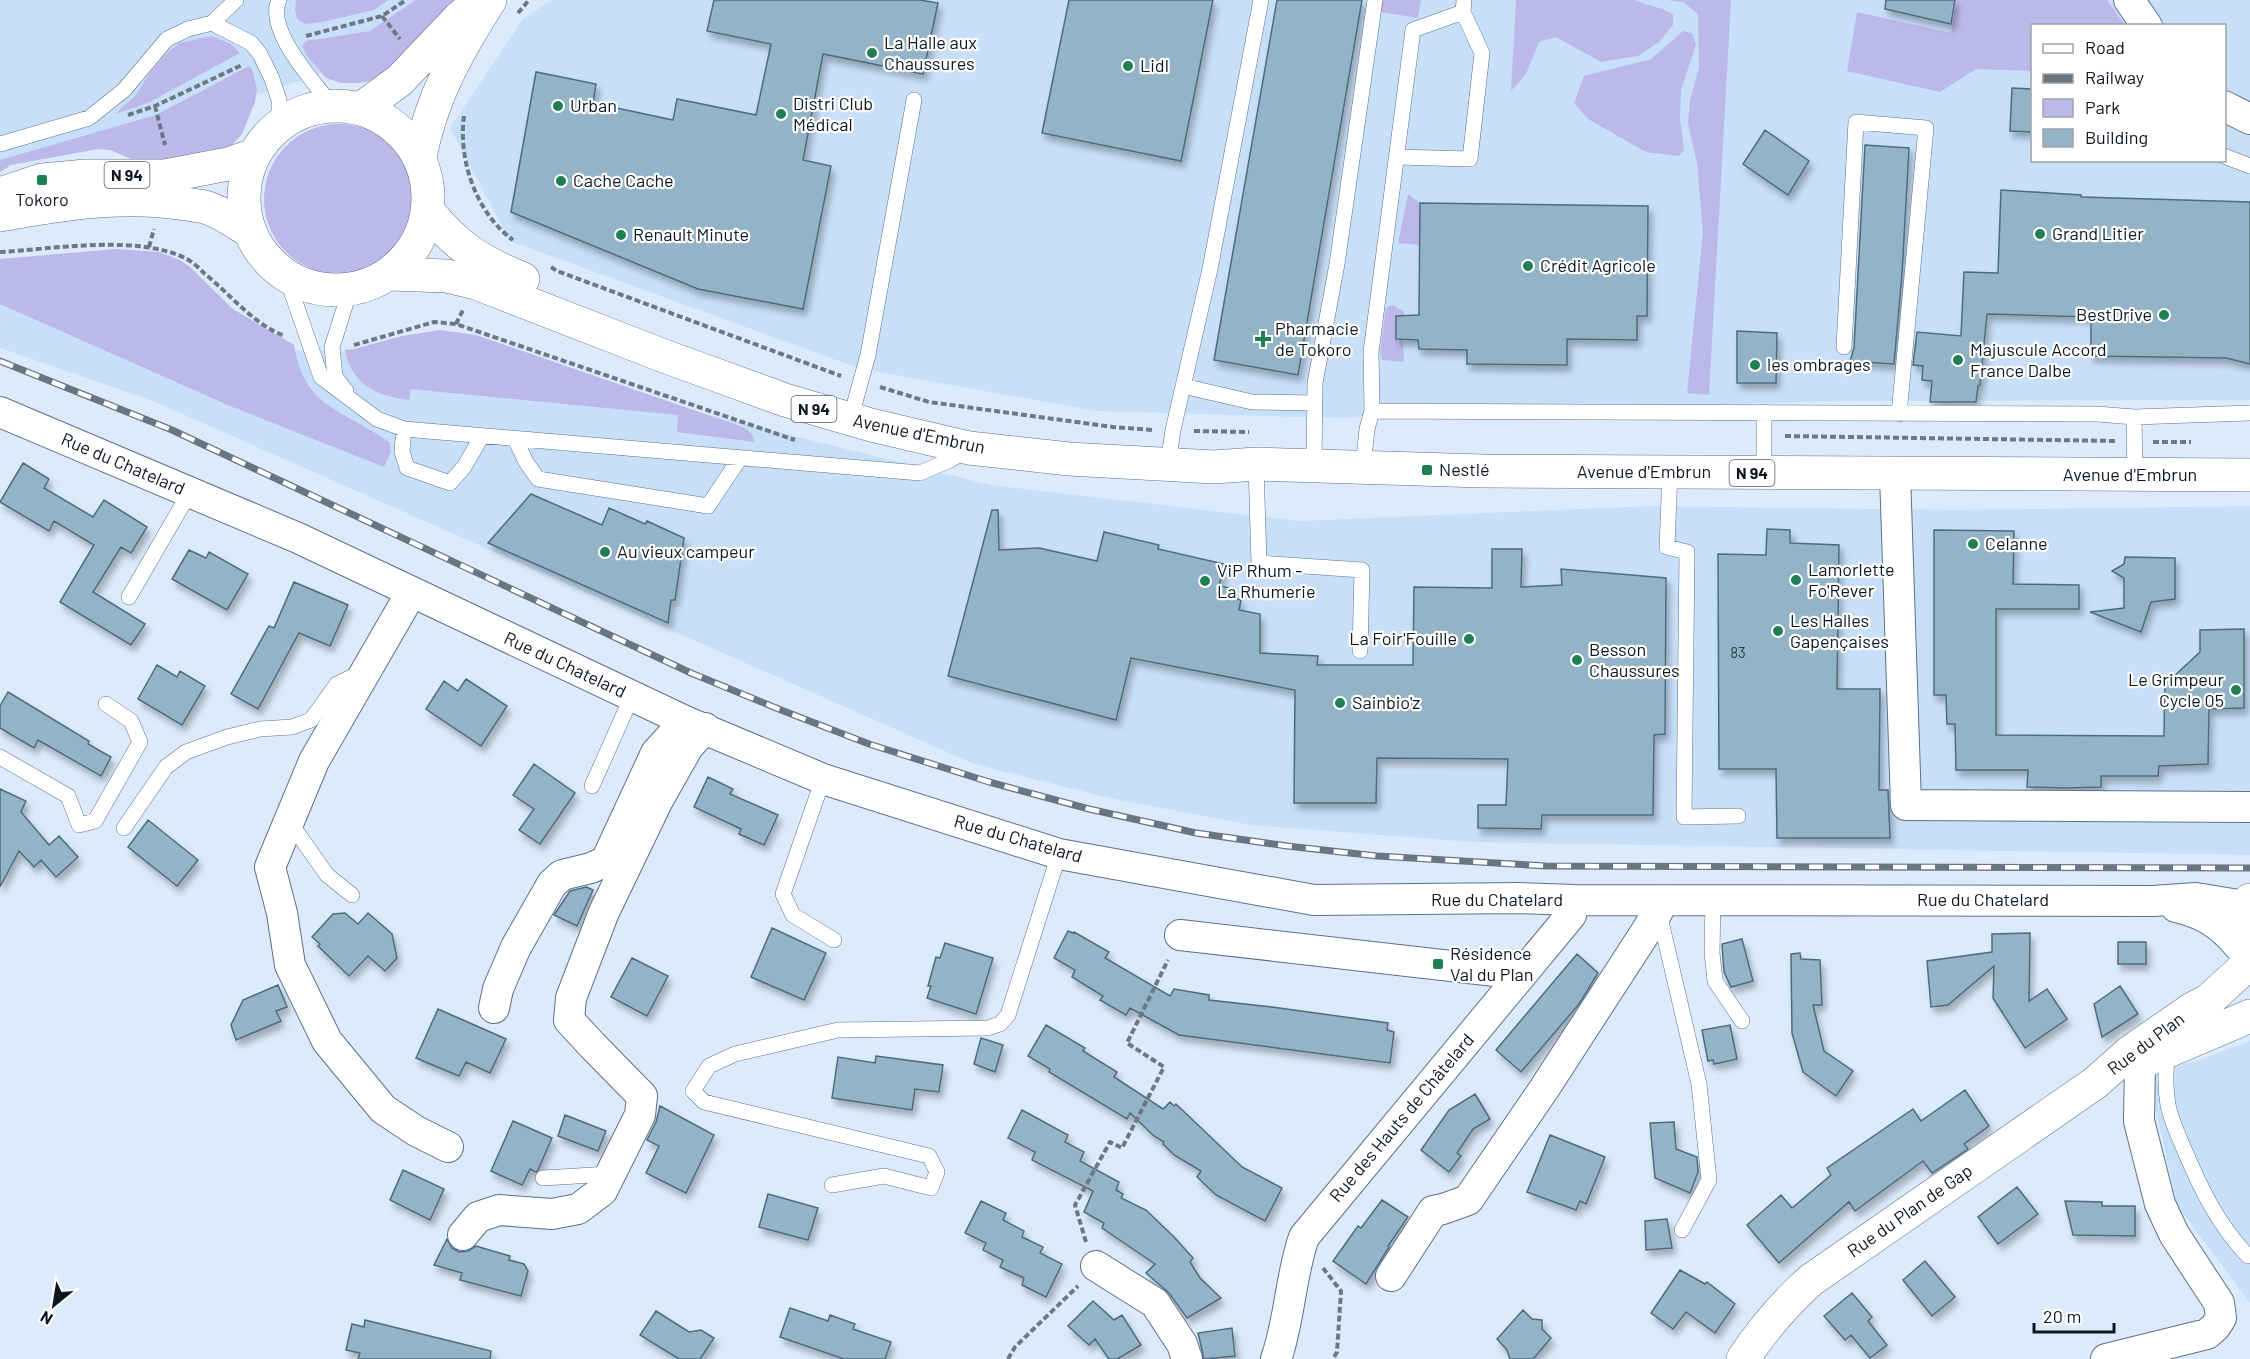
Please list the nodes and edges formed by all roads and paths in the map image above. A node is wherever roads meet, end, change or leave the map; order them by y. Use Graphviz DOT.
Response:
graph roads {
  1 [pos="236,0"];
  2 [pos="279,0"];
  3 [pos="406,0"];
  4 [pos="483,0"];
  5 [pos="529,0"];
  6 [pos="1260,0"];
  7 [pos="1375,0"];
  8 [pos="2129,0"];
  9 [pos="1464,6"];
  10 [pos="500,10"];
  11 [pos="212,23"];
  12 [pos="2146,24"];
  13 [pos="286,43"];
  14 [pos="914,100"];
  15 [pos="346,107"];
  16 [pos="2226,107"];
  17 [pos="465,113"];
  18 [pos="2250,119"];
  19 [pos="279,124"];
  20 [pos="0,144"];
  21 [pos="254,156"];
  22 [pos="420,157"];
  23 [pos="1397,157"];
  24 [pos="2226,157"];
  25 [pos="2250,166"];
  26 [pos="0,194"];
  27 [pos="428,211"];
  28 [pos="0,214"];
  29 [pos="249,231"];
  30 [pos="520,245"];
  31 [pos="0,252"];
  32 [pos="548,265"];
  33 [pos="390,273"];
  34 [pos="286,276"];
  35 [pos="350,290"];
  36 [pos="310,343"];
  37 [pos="332,347"];
  38 [pos="1844,347"];
  39 [pos="1183,386"];
  40 [pos="858,392"];
  41 [pos="1315,403"];
  42 [pos="354,404"];
  43 [pos="1372,411"];
  44 [pos="0,412"];
  45 [pos="1764,412"];
  46 [pos="2250,413"];
  47 [pos="1899,414"];
  48 [pos="2134,417"];
  49 [pos="404,429"];
  50 [pos="482,436"];
  51 [pos="1764,436"];
  52 [pos="515,439"];
  53 [pos="1172,440"];
  54 [pos="798,441"];
  55 [pos="2135,442"];
  56 [pos="2192,442"];
  57 [pos="969,448"];
  58 [pos="1255,448"];
  59 [pos="740,458"];
  60 [pos="1314,465"];
  61 [pos="1363,467"];
  62 [pos="1670,472"];
  63 [pos="1764,473"];
  64 [pos="1895,474"];
  65 [pos="2135,475"];
  66 [pos="2249,476"];
  67 [pos="189,492"];
  68 [pos="411,593"];
  69 [pos="129,597"];
  70 [pos="1360,651"];
  71 [pos="368,669"];
  72 [pos="632,696"];
  73 [pos="106,704"];
  74 [pos="695,725"];
  75 [pos="0,757"];
  76 [pos="823,779"];
  77 [pos="592,786"];
  78 [pos="2250,807"];
  79 [pos="1738,816"];
  80 [pos="289,821"];
  81 [pos="124,828"];
  82 [pos="1059,854"];
  83 [pos="352,895"];
  84 [pos="1713,899"];
  85 [pos="1574,900"];
  86 [pos="2153,901"];
  87 [pos="1661,905"];
  88 [pos="1180,935"];
  89 [pos="834,940"];
  90 [pos="2249,940"];
  91 [pos="1521,974"];
  92 [pos="494,1008"];
  93 [pos="2192,1009"];
  94 [pos="2250,1016"];
  95 [pos="1742,1021"];
  96 [pos="2154,1057"];
  97 [pos="2095,1083"];
  98 [pos="448,1147"];
  99 [pos="610,1174"];
  100 [pos="543,1178"];
  101 [pos="832,1185"];
  102 [pos="1683,1230"];
  103 [pos="463,1235"];
  104 [pos="1298,1254"];
  105 [pos="2248,1256"];
  106 [pos="1096,1266"];
  107 [pos="1391,1276"];
  108 [pos="1008,1359"];
  109 [pos="1186,1359"];
  110 [pos="1276,1359"];
  111 [pos="1333,1359"];
  112 [pos="1743,1359"];
  113 [pos="2106,1359"];
  1 -- 11 [label="lane"];
  2 -- 13 [label="lane"];
  3 -- 13 [label="path"];
  4 -- 15 [label="main road"];
  5 -- 10 [label="path"];
  6 -- 39 [label="lane"];
  7 -- 41 [label="lane"];
  8 -- 12 [label="street"];
  9 -- 23 [label="lane"];
  9 -- 23 [label="lane"];
  10 -- 22 [label="main road"];
  11 -- 19 [label="lane"];
  11 -- 20 [label="lane"];
  13 -- 15 [label="lane"];
  14 -- 40 [label="lane"];
  15 -- 19 [label="main road"];
  15 -- 22 [label="main road"];
  16 -- 18 [label="street"];
  17 -- 30 [label="path"];
  19 -- 21 [label="main road"];
  21 -- 26 [label="main road, N 94"];
  21 -- 29 [label="main road"];
  22 -- 27 [label="main road"];
  23 -- 43 [label="lane"];
  24 -- 25 [label="lane"];
  27 -- 33 [label="main road"];
  27 -- 40 [label="main road, Avenue d'Embrun / N 94"];
  28 -- 29 [label="main road, N 94"];
  29 -- 34 [label="main road"];
  31 -- 36 [label="path"];
  32 -- 40 [label="path"];
  33 -- 35 [label="main road"];
  33 -- 57 [label="main road, Avenue d'Embrun / N 94"];
  34 -- 35 [label="main road"];
  34 -- 36 [label="lane"];
  35 -- 37 [label="lane"];
  36 -- 42 [label="lane"];
  37 -- 42 [label="lane"];
  37 -- 54 [label="path"];
  38 -- 47 [label="lane"];
  39 -- 41 [label="lane"];
  39 -- 53 [label="lane"];
  40 -- 53 [label="path"];
  40 -- 53 [label="main road, Avenue d'Embrun / N 94"];
  41 -- 60 [label="lane"];
  42 -- 49 [label="lane"];
  43 -- 45 [label="lane"];
  43 -- 61 [label="lane"];
  44 -- 67 [label="street, Rue du Chatelard"];
  45 -- 47 [label="lane"];
  45 -- 51 [label="lane"];
  46 -- 48 [label="lane"];
  47 -- 48 [label="lane"];
  48 -- 55 [label="lane"];
  49 -- 50 [label="lane"];
  49 -- 50 [label="lane"];
  50 -- 52 [label="lane"];
  51 -- 55 [label="path"];
  51 -- 63 [label="lane"];
  52 -- 59 [label="lane"];
  52 -- 59 [label="lane"];
  53 -- 58 [label="main road, Avenue d'Embrun / N 94"];
  53 -- 58 [label="path"];
  55 -- 56 [label="path"];
  55 -- 65 [label="lane"];
  57 -- 58 [label="main road, Avenue d'Embrun / N 94"];
  57 -- 59 [label="lane"];
  58 -- 60 [label="main road, Avenue d'Embrun / N 94"];
  58 -- 70 [label="lane"];
  60 -- 61 [label="main road, Avenue d'Embrun / N 94"];
  61 -- 62 [label="main road, Avenue d'Embrun / N 94"];
  62 -- 63 [label="main road, Avenue d'Embrun / N 94"];
  62 -- 79 [label="lane"];
  63 -- 64 [label="main road, Avenue d'Embrun / N 94"];
  64 -- 65 [label="main road, Avenue d'Embrun / N 94"];
  64 -- 78 [label="street"];
  65 -- 66 [label="main road, Avenue d'Embrun / N 94"];
  67 -- 68 [label="street, Rue du Chatelard"];
  67 -- 69 [label="lane"];
  68 -- 71 [label="street"];
  68 -- 72 [label="street, Rue du Chatelard"];
  71 -- 80 [label="street"];
  71 -- 81 [label="lane"];
  72 -- 74 [label="street, Rue du Chatelard"];
  72 -- 77 [label="lane"];
  73 -- 75 [label="lane"];
  74 -- 76 [label="street, Rue du Chatelard"];
  74 -- 92 [label="street"];
  74 -- 99 [label="street"];
  76 -- 82 [label="street, Rue du Chatelard"];
  76 -- 89 [label="lane"];
  80 -- 83 [label="lane"];
  80 -- 98 [label="street"];
  82 -- 85 [label="street, Rue du Chatelard"];
  82 -- 101 [label="lane"];
  84 -- 86 [label="street, Rue du Chatelard"];
  84 -- 87 [label="street, Rue du Chatelard"];
  84 -- 95 [label="lane"];
  85 -- 87 [label="street, Rue du Chatelard"];
  85 -- 91 [label="street, Rue des Hauts de Châtelard"];
  86 -- 90 [label="street, Rue du Chatelard"];
  86 -- 90 [label="street, Rue du Chatelard"];
  87 -- 102 [label="lane"];
  87 -- 107 [label="street"];
  88 -- 91 [label="street"];
  88 -- 106 [label="path"];
  90 -- 93 [label="main road, Rue du Plan"];
  91 -- 104 [label="street, Rue des Hauts de Châtelard"];
  93 -- 96 [label="lane"];
  93 -- 97 [label="main road, Rue du Plan"];
  94 -- 96 [label="main road, Rue du Plan"];
  96 -- 97 [label="main road, Rue du Plan"];
  96 -- 105 [label="lane"];
  96 -- 113 [label="street"];
  97 -- 112 [label="main road, Rue du Plan de Gap"];
  99 -- 100 [label="lane"];
  99 -- 103 [label="street"];
  104 -- 110 [label="street, Rue des Hauts de Châtelard"];
  104 -- 111 [label="path"];
  106 -- 108 [label="path"];
  106 -- 109 [label="street"];
}
